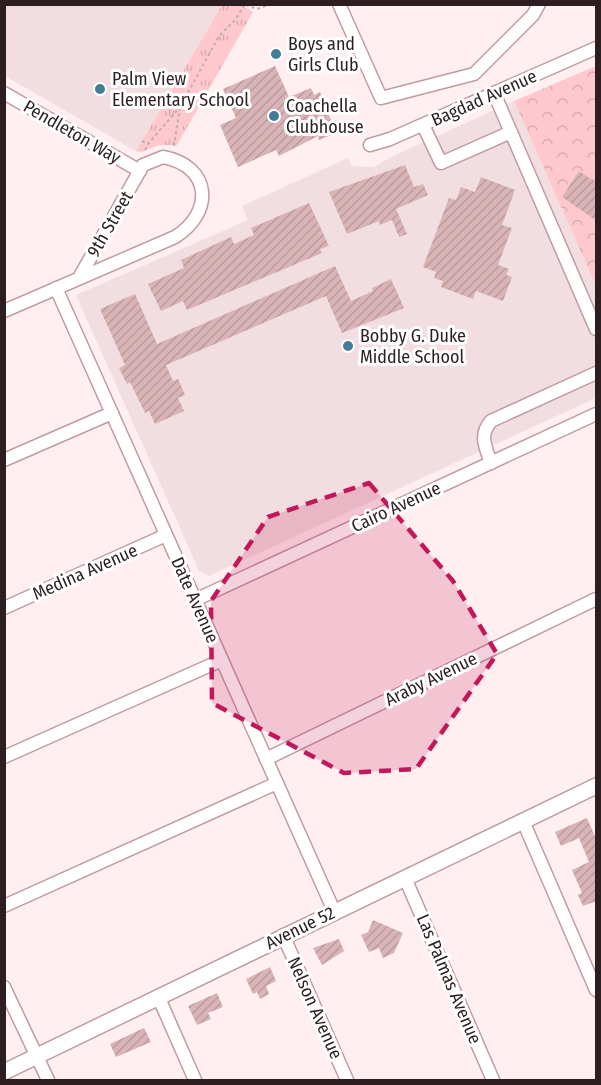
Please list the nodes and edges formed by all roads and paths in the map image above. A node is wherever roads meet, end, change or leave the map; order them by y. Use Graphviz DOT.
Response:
graph roads {
  1 [pos="245,4"];
  2 [pos="271,4"];
  3 [pos="339,4"];
  4 [pos="539,4"];
  5 [pos="597,48"];
  6 [pos="4,93"];
  7 [pos="494,93"];
  8 [pos="180,107"];
  9 [pos="423,125"];
  10 [pos="511,132"];
  11 [pos="142,141"];
  12 [pos="148,144"];
  13 [pos="370,145"];
  14 [pos="174,146"];
  15 [pos="145,150"];
  16 [pos="140,171"];
  17 [pos="79,278"];
  18 [pos="56,288"];
  19 [pos="4,311"];
  20 [pos="597,329"];
  21 [pos="597,373"];
  22 [pos="112,413"];
  23 [pos="597,414"];
  24 [pos="4,460"];
  25 [pos="491,462"];
  26 [pos="166,535"];
  27 [pos="597,599"];
  28 [pos="195,600"];
  29 [pos="4,608"];
  30 [pos="222,660"];
  31 [pos="4,757"];
  32 [pos="266,759"];
  33 [pos="277,783"];
  34 [pos="597,786"];
  35 [pos="523,821"];
  36 [pos="405,878"];
  37 [pos="4,906"];
  38 [pos="334,911"];
  39 [pos="284,936"];
  40 [pos="4,987"];
  41 [pos="597,990"];
  42 [pos="158,996"];
  43 [pos="36,1056"];
  44 [pos="4,1072"];
  45 [pos="48,1080"];
  46 [pos="195,1080"];
  47 [pos="347,1080"];
  48 [pos="493,1080"];
  1 -- 2 [label="path"];
  1 -- 8 [label="path"];
  3 -- 4 [label="street"];
  5 -- 7 [label="street, Bagdad Avenue"];
  6 -- 16 [label="street, Pendleton Way"];
  7 -- 9 [label="street, Bagdad Avenue"];
  7 -- 10 [label="street"];
  8 -- 12 [label="path"];
  8 -- 14 [label="path"];
  9 -- 10 [label="street"];
  9 -- 13 [label="street, Bagdad Avenue"];
  10 -- 20 [label="street"];
  11 -- 12 [label="path"];
  12 -- 15 [label="path"];
  16 -- 17 [label="street, 9th Street"];
  16 -- 17 [label="street"];
  17 -- 18 [label="street"];
  18 -- 19 [label="street"];
  18 -- 22 [label="street, Date Avenue"];
  21 -- 25 [label="street"];
  22 -- 24 [label="street"];
  22 -- 26 [label="street, Date Avenue"];
  23 -- 25 [label="street, Cairo Avenue"];
  25 -- 28 [label="street, Cairo Avenue"];
  26 -- 28 [label="street, Date Avenue"];
  26 -- 29 [label="street, Medina Avenue"];
  27 -- 32 [label="street, Araby Avenue"];
  28 -- 30 [label="street, Date Avenue"];
  30 -- 31 [label="street"];
  30 -- 32 [label="street, Date Avenue"];
  32 -- 33 [label="street, Date Avenue"];
  33 -- 37 [label="street"];
  33 -- 38 [label="street, Date Avenue"];
  34 -- 35 [label="main road, Avenue 52"];
  35 -- 36 [label="main road, Avenue 52"];
  35 -- 41 [label="street"];
  36 -- 38 [label="main road, Avenue 52"];
  36 -- 48 [label="street, Las Palmas Avenue"];
  38 -- 39 [label="main road, Avenue 52"];
  39 -- 42 [label="main road, Avenue 52"];
  39 -- 47 [label="street, Nelson Avenue"];
  40 -- 43 [label="street"];
  42 -- 43 [label="main road, Avenue 52"];
  42 -- 46 [label="street"];
  43 -- 44 [label="main road, Avenue 52"];
  43 -- 45 [label="street"];
}
